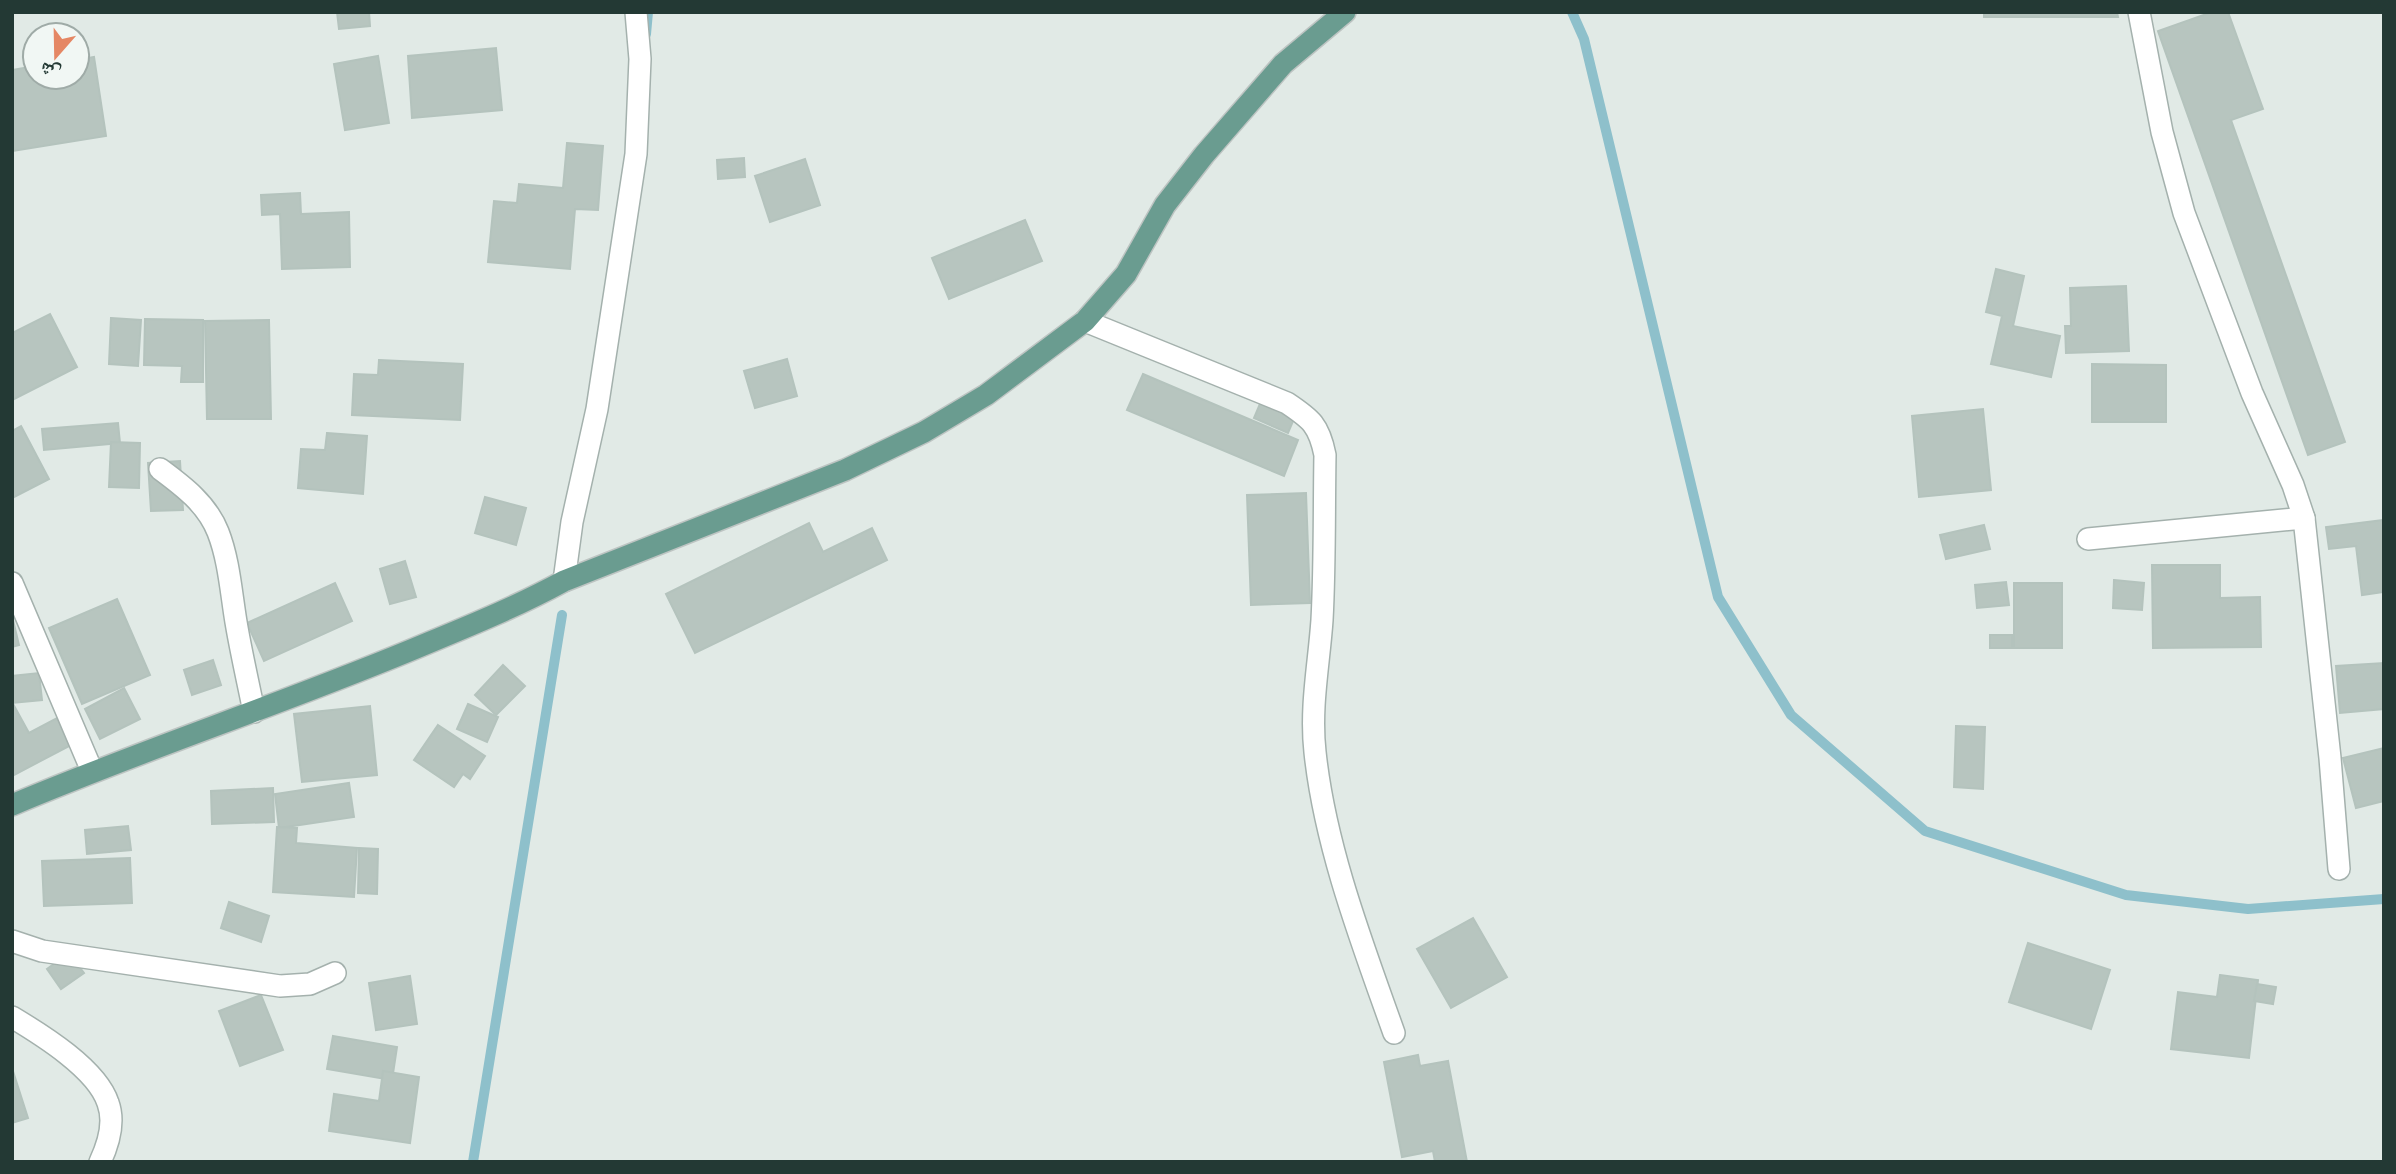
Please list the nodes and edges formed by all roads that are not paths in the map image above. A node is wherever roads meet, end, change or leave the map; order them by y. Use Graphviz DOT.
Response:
graph roads {
  1 [pos="636,12"];
  2 [pos="1345,12"];
  3 [pos="2139,12"];
  4 [pos="1085,321"];
  5 [pos="160,470"];
  6 [pos="2304,518"];
  7 [pos="2088,539"];
  8 [pos="564,581"];
  9 [pos="12,583"];
  10 [pos="254,712"];
  11 [pos="92,771"];
  12 [pos="12,805"];
  13 [pos="2339,869"];
  14 [pos="12,941"];
  15 [pos="335,973"];
  16 [pos="12,1017"];
  17 [pos="1394,1033"];
  18 [pos="100,1162"];
  1 -- 8 [label="street"];
  2 -- 4 [label="main road"];
  3 -- 6 [label="street"];
  4 -- 8 [label="main road"];
  4 -- 17 [label="street"];
  5 -- 10 [label="street"];
  6 -- 7 [label="street"];
  6 -- 13 [label="street"];
  8 -- 10 [label="main road"];
  9 -- 11 [label="street"];
  10 -- 11 [label="main road"];
  11 -- 12 [label="main road"];
  14 -- 15 [label="street"];
  16 -- 18 [label="street"];
}
